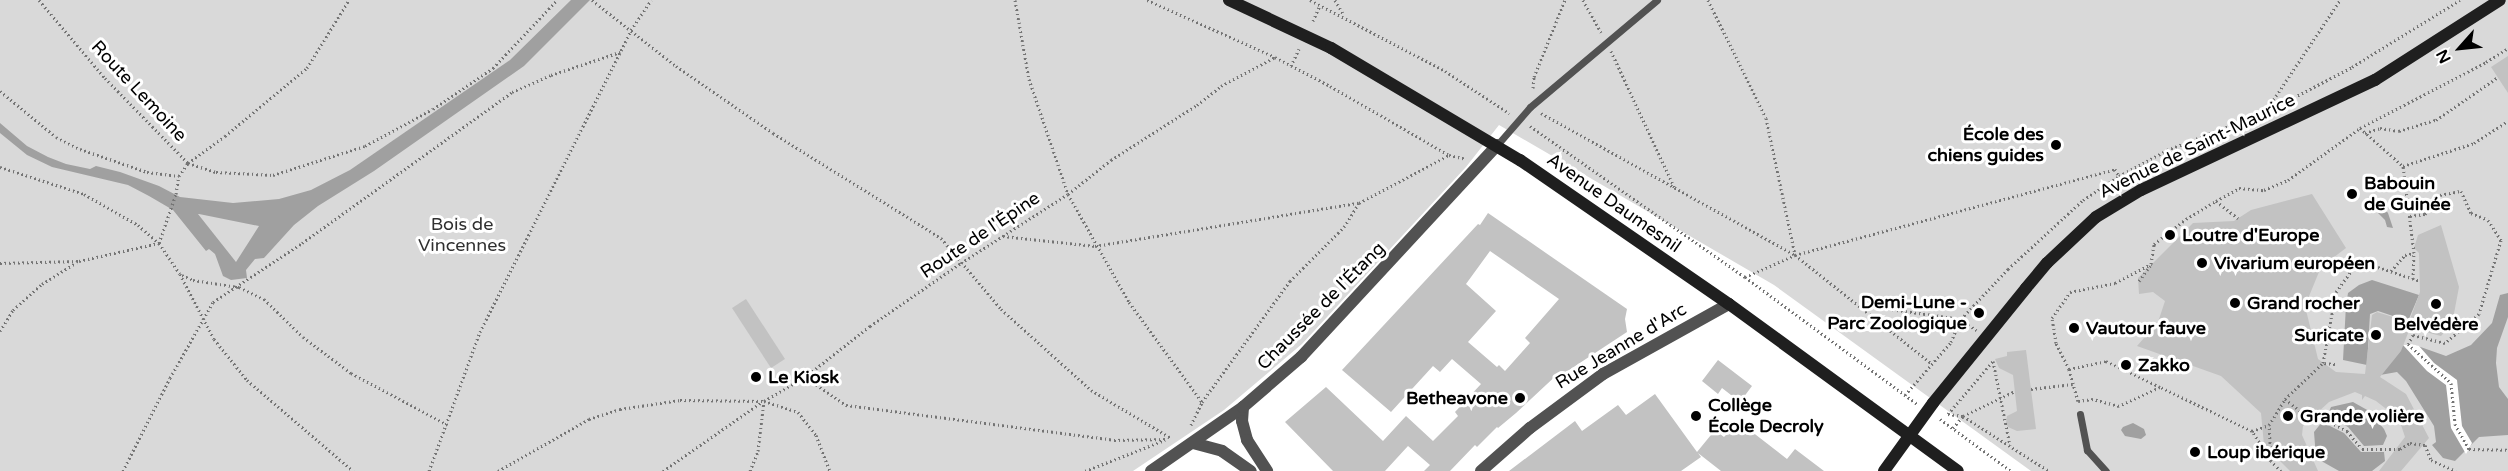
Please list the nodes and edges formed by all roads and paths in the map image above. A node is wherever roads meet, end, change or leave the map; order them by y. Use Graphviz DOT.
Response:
graph roads {
  1 [pos="39,0"];
  2 [pos="349,0"];
  3 [pos="557,0"];
  4 [pos="592,0"];
  5 [pos="651,0"];
  6 [pos="1015,0"];
  7 [pos="1147,0"];
  8 [pos="1229,0"];
  9 [pos="1310,0"];
  10 [pos="1335,0"];
  11 [pos="1564,0"];
  12 [pos="1583,0"];
  13 [pos="1657,0"];
  14 [pos="1708,0"];
  15 [pos="2340,0"];
  16 [pos="2460,0"];
  17 [pos="2500,0"];
  18 [pos="1320,5"];
  19 [pos="1344,16"];
  20 [pos="1313,21"];
  21 [pos="631,30"];
  22 [pos="1608,44"];
  23 [pos="2508,48"];
  24 [pos="1299,49"];
  25 [pos="620,52"];
  26 [pos="1275,57"];
  27 [pos="1291,66"];
  28 [pos="2498,77"];
  29 [pos="0,91"];
  30 [pos="1530,107"];
  31 [pos="1519,118"];
  32 [pos="2508,121"];
  33 [pos="2360,128"];
  34 [pos="2365,134"];
  35 [pos="1497,145"];
  36 [pos="1449,155"];
  37 [pos="1468,160"];
  38 [pos="188,163"];
  39 [pos="2403,166"];
  40 [pos="0,167"];
  41 [pos="179,176"];
  42 [pos="2119,176"];
  43 [pos="1674,187"];
  44 [pos="1068,194"];
  45 [pos="2216,201"];
  46 [pos="1359,203"];
  47 [pos="2410,216"];
  48 [pos="2238,218"];
  49 [pos="1002,236"];
  50 [pos="159,243"];
  51 [pos="1095,246"];
  52 [pos="2414,253"];
  53 [pos="1795,255"];
  54 [pos="79,261"];
  55 [pos="0,263"];
  56 [pos="961,263"];
  57 [pos="2151,264"];
  58 [pos="2390,272"];
  59 [pos="180,274"];
  60 [pos="1745,277"];
  61 [pos="2413,279"];
  62 [pos="2139,281"];
  63 [pos="2420,281"];
  64 [pos="239,287"];
  65 [pos="1729,304"];
  66 [pos="1859,305"];
  67 [pos="203,316"];
  68 [pos="0,331"];
  69 [pos="1984,338"];
  70 [pos="2323,363"];
  71 [pos="2335,364"];
  72 [pos="2069,369"];
  73 [pos="805,377"];
  74 [pos="2073,384"];
  75 [pos="2160,387"];
  76 [pos="2031,389"];
  77 [pos="2015,391"];
  78 [pos="1905,395"];
  79 [pos="2000,398"];
  80 [pos="2285,399"];
  81 [pos="764,401"];
  82 [pos="1913,401"];
  83 [pos="1202,402"];
  84 [pos="1243,407"];
  85 [pos="2080,414"];
  86 [pos="1963,416"];
  87 [pos="1943,422"];
  88 [pos="2270,425"];
  89 [pos="448,426"];
  90 [pos="1953,428"];
  91 [pos="2252,430"];
  92 [pos="1184,431"];
  93 [pos="1178,435"];
  94 [pos="1911,436"];
  95 [pos="1169,439"];
  96 [pos="1193,443"];
  97 [pos="2010,445"];
  98 [pos="2508,450"];
  99 [pos="2271,461"];
  100 [pos="123,471"];
  101 [pos="353,471"];
  102 [pos="429,471"];
  103 [pos="498,471"];
  104 [pos="663,471"];
  105 [pos="750,471"];
  106 [pos="830,471"];
  107 [pos="1085,471"];
  108 [pos="1152,471"];
  109 [pos="1251,471"];
  110 [pos="1267,471"];
  111 [pos="1481,471"];
  112 [pos="1884,471"];
  113 [pos="1958,471"];
  114 [pos="2011,471"];
  115 [pos="2049,471"];
  116 [pos="2106,471"];
  117 [pos="2281,471"];
  118 [pos="2456,471"];
  1 -- 38 [label="path, Route Lemoine"];
  2 -- 38 [label="path"];
  3 -- 38 [label="path"];
  4 -- 21 [label="path"];
  5 -- 21 [label="path"];
  6 -- 44 [label="path"];
  7 -- 26 [label="path"];
  8 -- 35 [label="main road, Avenue Daumesnil"];
  9 -- 18 [label="path, Avenue Daumesnil"];
  10 -- 19 [label="path"];
  11 -- 30 [label="path"];
  12 -- 22 [label="path"];
  13 -- 22 [label="lane"];
  14 -- 53 [label="path"];
  15 -- 16 [label="path"];
  17 -- 69 [label="main road, Avenue de Saint-Maurice"];
  18 -- 19 [label="path, Avenue Daumesnil"];
  18 -- 20 [label="path"];
  19 -- 31 [label="path, Avenue Daumesnil"];
  21 -- 25 [label="path"];
  21 -- 56 [label="path"];
  22 -- 30 [label="lane"];
  22 -- 43 [label="path"];
  23 -- 33 [label="path"];
  24 -- 27 [label="path"];
  25 -- 64 [label="path"];
  25 -- 89 [label="path"];
  26 -- 27 [label="path"];
  26 -- 44 [label="path, Route de l'Épine"];
  27 -- 36 [label="path"];
  28 -- 34 [label="path"];
  29 -- 41 [label="path"];
  30 -- 31 [label="lane"];
  30 -- 43 [label="path"];
  31 -- 35 [label="lane"];
  31 -- 60 [label="path, Avenue Daumesnil"];
  32 -- 39 [label="path"];
  33 -- 34 [label="path"];
  33 -- 45 [label="path"];
  34 -- 39 [label="path"];
  35 -- 65 [label="main road, Avenue Daumesnil"];
  35 -- 84 [label="street, Chaussée de l'Étang"];
  36 -- 37 [label="path"];
  36 -- 46 [label="path"];
  38 -- 41 [label="path, Route Lemoine"];
  39 -- 47 [label="path"];
  40 -- 50 [label="path"];
  41 -- 50 [label="path, Route Lemoine"];
  42 -- 53 [label="path"];
  43 -- 53 [label="path"];
  44 -- 49 [label="path, Route de l'Épine"];
  44 -- 51 [label="path"];
  45 -- 48 [label="path"];
  45 -- 57 [label="path"];
  46 -- 51 [label="path"];
  46 -- 83 [label="path"];
  47 -- 52 [label="path"];
  47 -- 98 [label="path"];
  49 -- 51 [label="path"];
  49 -- 56 [label="path, Route de l'Épine"];
  50 -- 54 [label="path"];
  50 -- 59 [label="path"];
  51 -- 83 [label="path"];
  52 -- 58 [label="path"];
  52 -- 61 [label="path"];
  53 -- 60 [label="path"];
  53 -- 66 [label="path"];
  54 -- 55 [label="path"];
  54 -- 68 [label="path"];
  56 -- 73 [label="path, Route de l'Épine"];
  56 -- 95 [label="path"];
  57 -- 62 [label="path"];
  57 -- 72 [label="path"];
  58 -- 61 [label="path"];
  58 -- 70 [label="path"];
  59 -- 64 [label="path"];
  59 -- 67 [label="path"];
  60 -- 78 [label="path, Avenue Daumesnil"];
  61 -- 63 [label="path"];
  64 -- 67 [label="path"];
  64 -- 89 [label="path"];
  65 -- 94 [label="main road, Avenue Daumesnil"];
  65 -- 111 [label="street, Rue Jeanne d'Arc"];
  66 -- 69 [label="path"];
  66 -- 78 [label="path"];
  67 -- 100 [label="path"];
  67 -- 101 [label="path"];
  69 -- 94 [label="main road, Avenue de Saint-Maurice"];
  70 -- 71 [label="path"];
  70 -- 80 [label="path"];
  72 -- 74 [label="path"];
  72 -- 75 [label="path"];
  73 -- 81 [label="path, Route de l'Épine"];
  73 -- 95 [label="path"];
  74 -- 75 [label="path"];
  74 -- 76 [label="path"];
  75 -- 91 [label="path"];
  77 -- 79 [label="path"];
  78 -- 82 [label="path, Avenue Daumesnil"];
  79 -- 86 [label="path"];
  79 -- 86 [label="path"];
  79 -- 97 [label="path"];
  80 -- 88 [label="path"];
  80 -- 118 [label="path"];
  81 -- 103 [label="path"];
  81 -- 104 [label="path, Route de l'Épine"];
  81 -- 105 [label="path"];
  81 -- 106 [label="path"];
  83 -- 92 [label="path"];
  84 -- 96 [label="street, Chaussée de l'Étang"];
  84 -- 110 [label="street"];
  85 -- 116 [label="lane"];
  86 -- 90 [label="path"];
  86 -- 97 [label="path"];
  87 -- 90 [label="path"];
  88 -- 91 [label="path"];
  88 -- 99 [label="path"];
  89 -- 102 [label="path"];
  90 -- 114 [label="path"];
  91 -- 99 [label="path"];
  93 -- 95 [label="path"];
  94 -- 112 [label="main road, Avenue de Saint-Maurice"];
  94 -- 113 [label="main road, Avenue Daumesnil"];
  95 -- 107 [label="path"];
  96 -- 108 [label="street, Chaussée de l'Étang"];
  96 -- 109 [label="street"];
  97 -- 115 [label="path"];
  99 -- 117 [label="path"];
}
